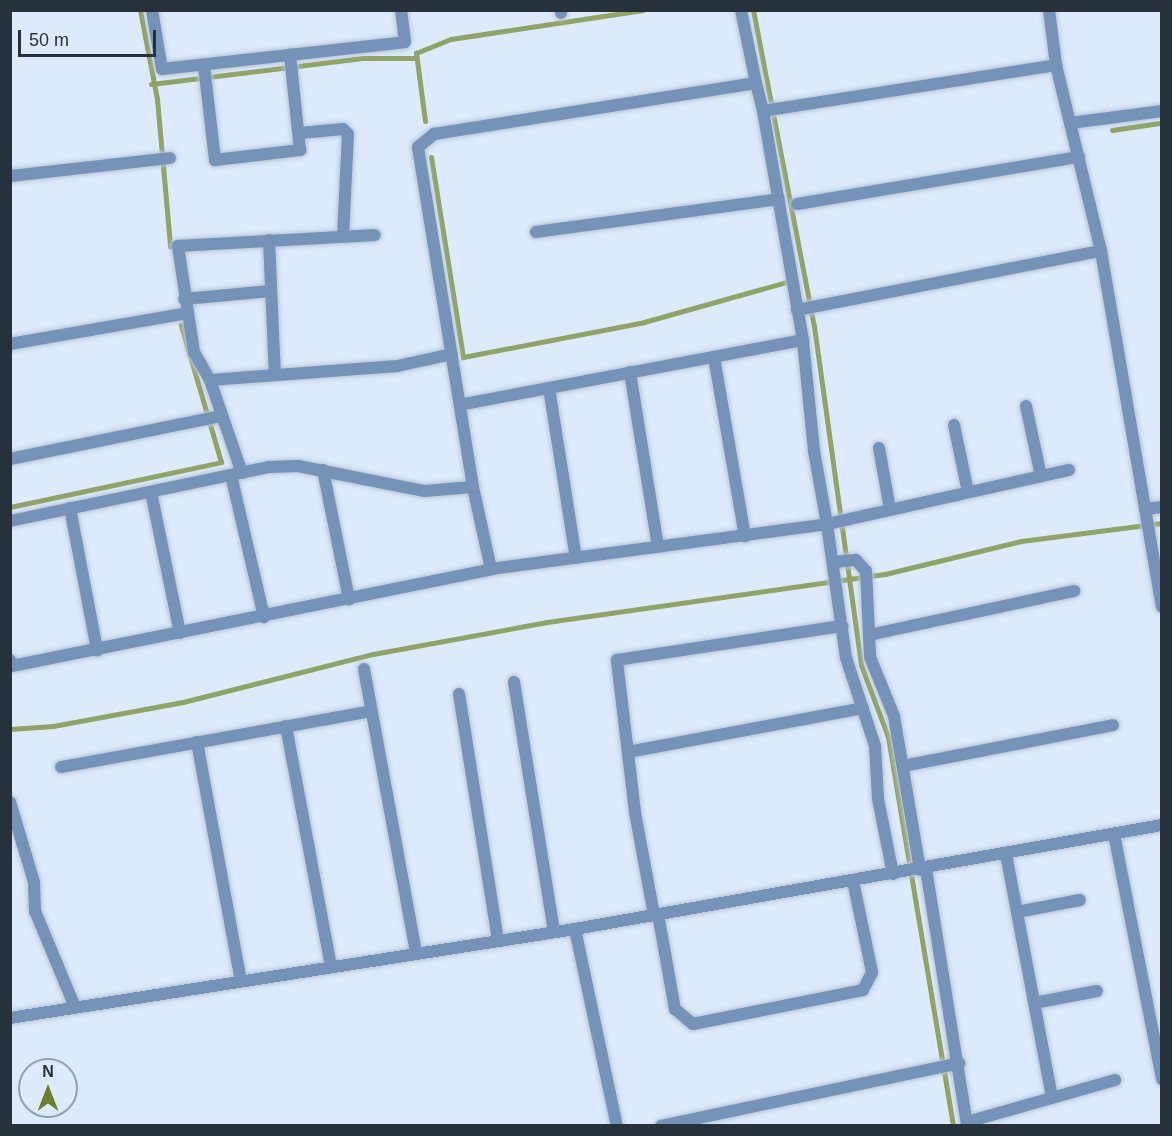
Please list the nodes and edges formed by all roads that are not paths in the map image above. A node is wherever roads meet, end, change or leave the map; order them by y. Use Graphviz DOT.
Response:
graph roads {
  1 [pos="152,10"];
  2 [pos="401,10"];
  3 [pos="741,10"];
  4 [pos="1049,10"];
  5 [pos="291,63"];
  6 [pos="1056,65"];
  7 [pos="205,74"];
  8 [pos="756,83"];
  9 [pos="771,110"];
  10 [pos="1161,111"];
  11 [pos="1070,123"];
  12 [pos="300,133"];
  13 [pos="1079,157"];
  14 [pos="165,158"];
  15 [pos="10,176"];
  16 [pos="780,199"];
  17 [pos="797,204"];
  18 [pos="536,232"];
  19 [pos="344,235"];
  20 [pos="375,235"];
  21 [pos="268,240"];
  22 [pos="1101,251"];
  23 [pos="271,291"];
  24 [pos="184,299"];
  25 [pos="805,308"];
  26 [pos="187,313"];
  27 [pos="803,340"];
  28 [pos="10,344"];
  29 [pos="452,354"];
  30 [pos="714,357"];
  31 [pos="630,372"];
  32 [pos="275,375"];
  33 [pos="210,380"];
  34 [pos="549,388"];
  35 [pos="460,405"];
  36 [pos="1026,406"];
  37 [pos="214,418"];
  38 [pos="954,425"];
  39 [pos="879,448"];
  40 [pos="10,459"];
  41 [pos="323,470"];
  42 [pos="1070,470"];
  43 [pos="237,474"];
  44 [pos="1041,476"];
  45 [pos="473,487"];
  46 [pos="151,492"];
  47 [pos="968,492"];
  48 [pos="1161,507"];
  49 [pos="70,508"];
  50 [pos="890,509"];
  51 [pos="10,520"];
  52 [pos="831,523"];
  53 [pos="1150,526"];
  54 [pos="745,536"];
  55 [pos="658,547"];
  56 [pos="576,558"];
  57 [pos="839,564"];
  58 [pos="491,569"];
  59 [pos="1074,591"];
  60 [pos="349,599"];
  61 [pos="1161,607"];
  62 [pos="264,617"];
  63 [pos="842,626"];
  64 [pos="180,633"];
  65 [pos="869,635"];
  66 [pos="97,650"];
  67 [pos="10,660"];
  68 [pos="363,669"];
  69 [pos="514,682"];
  70 [pos="459,694"];
  71 [pos="863,708"];
  72 [pos="371,711"];
  73 [pos="1113,724"];
  74 [pos="286,726"];
  75 [pos="197,742"];
  76 [pos="628,752"];
  77 [pos="903,766"];
  78 [pos="61,767"];
  79 [pos="10,802"];
  80 [pos="1161,825"];
  81 [pos="1114,834"];
  82 [pos="1006,854"];
  83 [pos="912,871"];
  84 [pos="853,881"];
  85 [pos="1080,900"];
  86 [pos="1017,912"];
  87 [pos="656,915"];
  88 [pos="574,929"];
  89 [pos="555,932"];
  90 [pos="498,941"];
  91 [pos="416,953"];
  92 [pos="331,966"];
  93 [pos="241,981"];
  94 [pos="1097,991"];
  95 [pos="1034,1003"];
  96 [pos="75,1007"];
  97 [pos="10,1018"];
  98 [pos="955,1064"];
  99 [pos="1161,1079"];
  100 [pos="1115,1080"];
  101 [pos="1052,1098"];
  102 [pos="967,1124"];
  103 [pos="617,1125"];
  104 [pos="661,1125"];
  1 -- 7 [label="street"];
  2 -- 5 [label="street"];
  3 -- 8 [label="street"];
  4 -- 6 [label="street"];
  5 -- 7 [label="street"];
  5 -- 12 [label="street"];
  6 -- 9 [label="street"];
  6 -- 11 [label="street"];
  7 -- 12 [label="street"];
  8 -- 9 [label="street"];
  8 -- 29 [label="street"];
  9 -- 16 [label="street"];
  10 -- 11 [label="street"];
  11 -- 13 [label="street"];
  12 -- 19 [label="street"];
  13 -- 17 [label="street"];
  13 -- 22 [label="street"];
  14 -- 15 [label="street"];
  16 -- 18 [label="street"];
  16 -- 25 [label="street"];
  19 -- 20 [label="street"];
  19 -- 21 [label="street"];
  21 -- 23 [label="street"];
  21 -- 24 [label="street"];
  22 -- 25 [label="street"];
  22 -- 53 [label="street"];
  23 -- 24 [label="street"];
  23 -- 32 [label="street"];
  24 -- 26 [label="street"];
  25 -- 27 [label="street"];
  26 -- 28 [label="street"];
  26 -- 33 [label="street"];
  27 -- 30 [label="street"];
  27 -- 52 [label="street"];
  29 -- 32 [label="street"];
  29 -- 35 [label="street"];
  30 -- 31 [label="street"];
  30 -- 54 [label="street"];
  31 -- 34 [label="street"];
  31 -- 55 [label="street"];
  32 -- 33 [label="street"];
  33 -- 37 [label="street"];
  34 -- 35 [label="street"];
  34 -- 56 [label="street"];
  35 -- 45 [label="street"];
  36 -- 44 [label="street"];
  37 -- 40 [label="street"];
  37 -- 43 [label="street"];
  38 -- 47 [label="street"];
  39 -- 50 [label="street"];
  41 -- 43 [label="street"];
  41 -- 45 [label="street"];
  41 -- 60 [label="street"];
  42 -- 44 [label="street"];
  43 -- 46 [label="street"];
  43 -- 62 [label="street"];
  44 -- 47 [label="street"];
  45 -- 58 [label="street"];
  46 -- 49 [label="street"];
  46 -- 64 [label="street"];
  47 -- 50 [label="street"];
  48 -- 53 [label="street"];
  49 -- 51 [label="street"];
  49 -- 66 [label="street"];
  50 -- 52 [label="street"];
  52 -- 54 [label="street"];
  52 -- 57 [label="street"];
  53 -- 61 [label="street"];
  54 -- 55 [label="street"];
  55 -- 56 [label="street"];
  56 -- 58 [label="street"];
  57 -- 63 [label="street"];
  57 -- 65 [label="street"];
  58 -- 60 [label="street"];
  59 -- 65 [label="street"];
  60 -- 62 [label="street"];
  62 -- 64 [label="street"];
  63 -- 71 [label="street"];
  63 -- 76 [label="street"];
  64 -- 66 [label="street"];
  65 -- 77 [label="street"];
  66 -- 67 [label="street"];
  68 -- 72 [label="street"];
  69 -- 89 [label="street"];
  70 -- 90 [label="street"];
  71 -- 76 [label="street"];
  71 -- 83 [label="street"];
  72 -- 74 [label="street"];
  72 -- 91 [label="street"];
  73 -- 77 [label="street"];
  74 -- 75 [label="street"];
  74 -- 92 [label="street"];
  75 -- 78 [label="street"];
  75 -- 93 [label="street"];
  76 -- 87 [label="street"];
  77 -- 83 [label="street"];
  79 -- 96 [label="street"];
  80 -- 81 [label="street"];
  81 -- 82 [label="street"];
  81 -- 99 [label="street"];
  82 -- 83 [label="street"];
  82 -- 86 [label="street"];
  83 -- 84 [label="street"];
  83 -- 98 [label="street"];
  84 -- 87 [label="street"];
  84 -- 87 [label="street"];
  85 -- 86 [label="street"];
  86 -- 95 [label="street"];
  87 -- 88 [label="street"];
  88 -- 89 [label="street"];
  88 -- 103 [label="street"];
  89 -- 90 [label="street"];
  90 -- 91 [label="street"];
  91 -- 92 [label="street"];
  92 -- 93 [label="street"];
  93 -- 96 [label="street"];
  94 -- 95 [label="street"];
  95 -- 101 [label="street"];
  96 -- 97 [label="street"];
  98 -- 102 [label="street"];
  98 -- 104 [label="street"];
  100 -- 101 [label="street"];
  101 -- 102 [label="street"];
}
